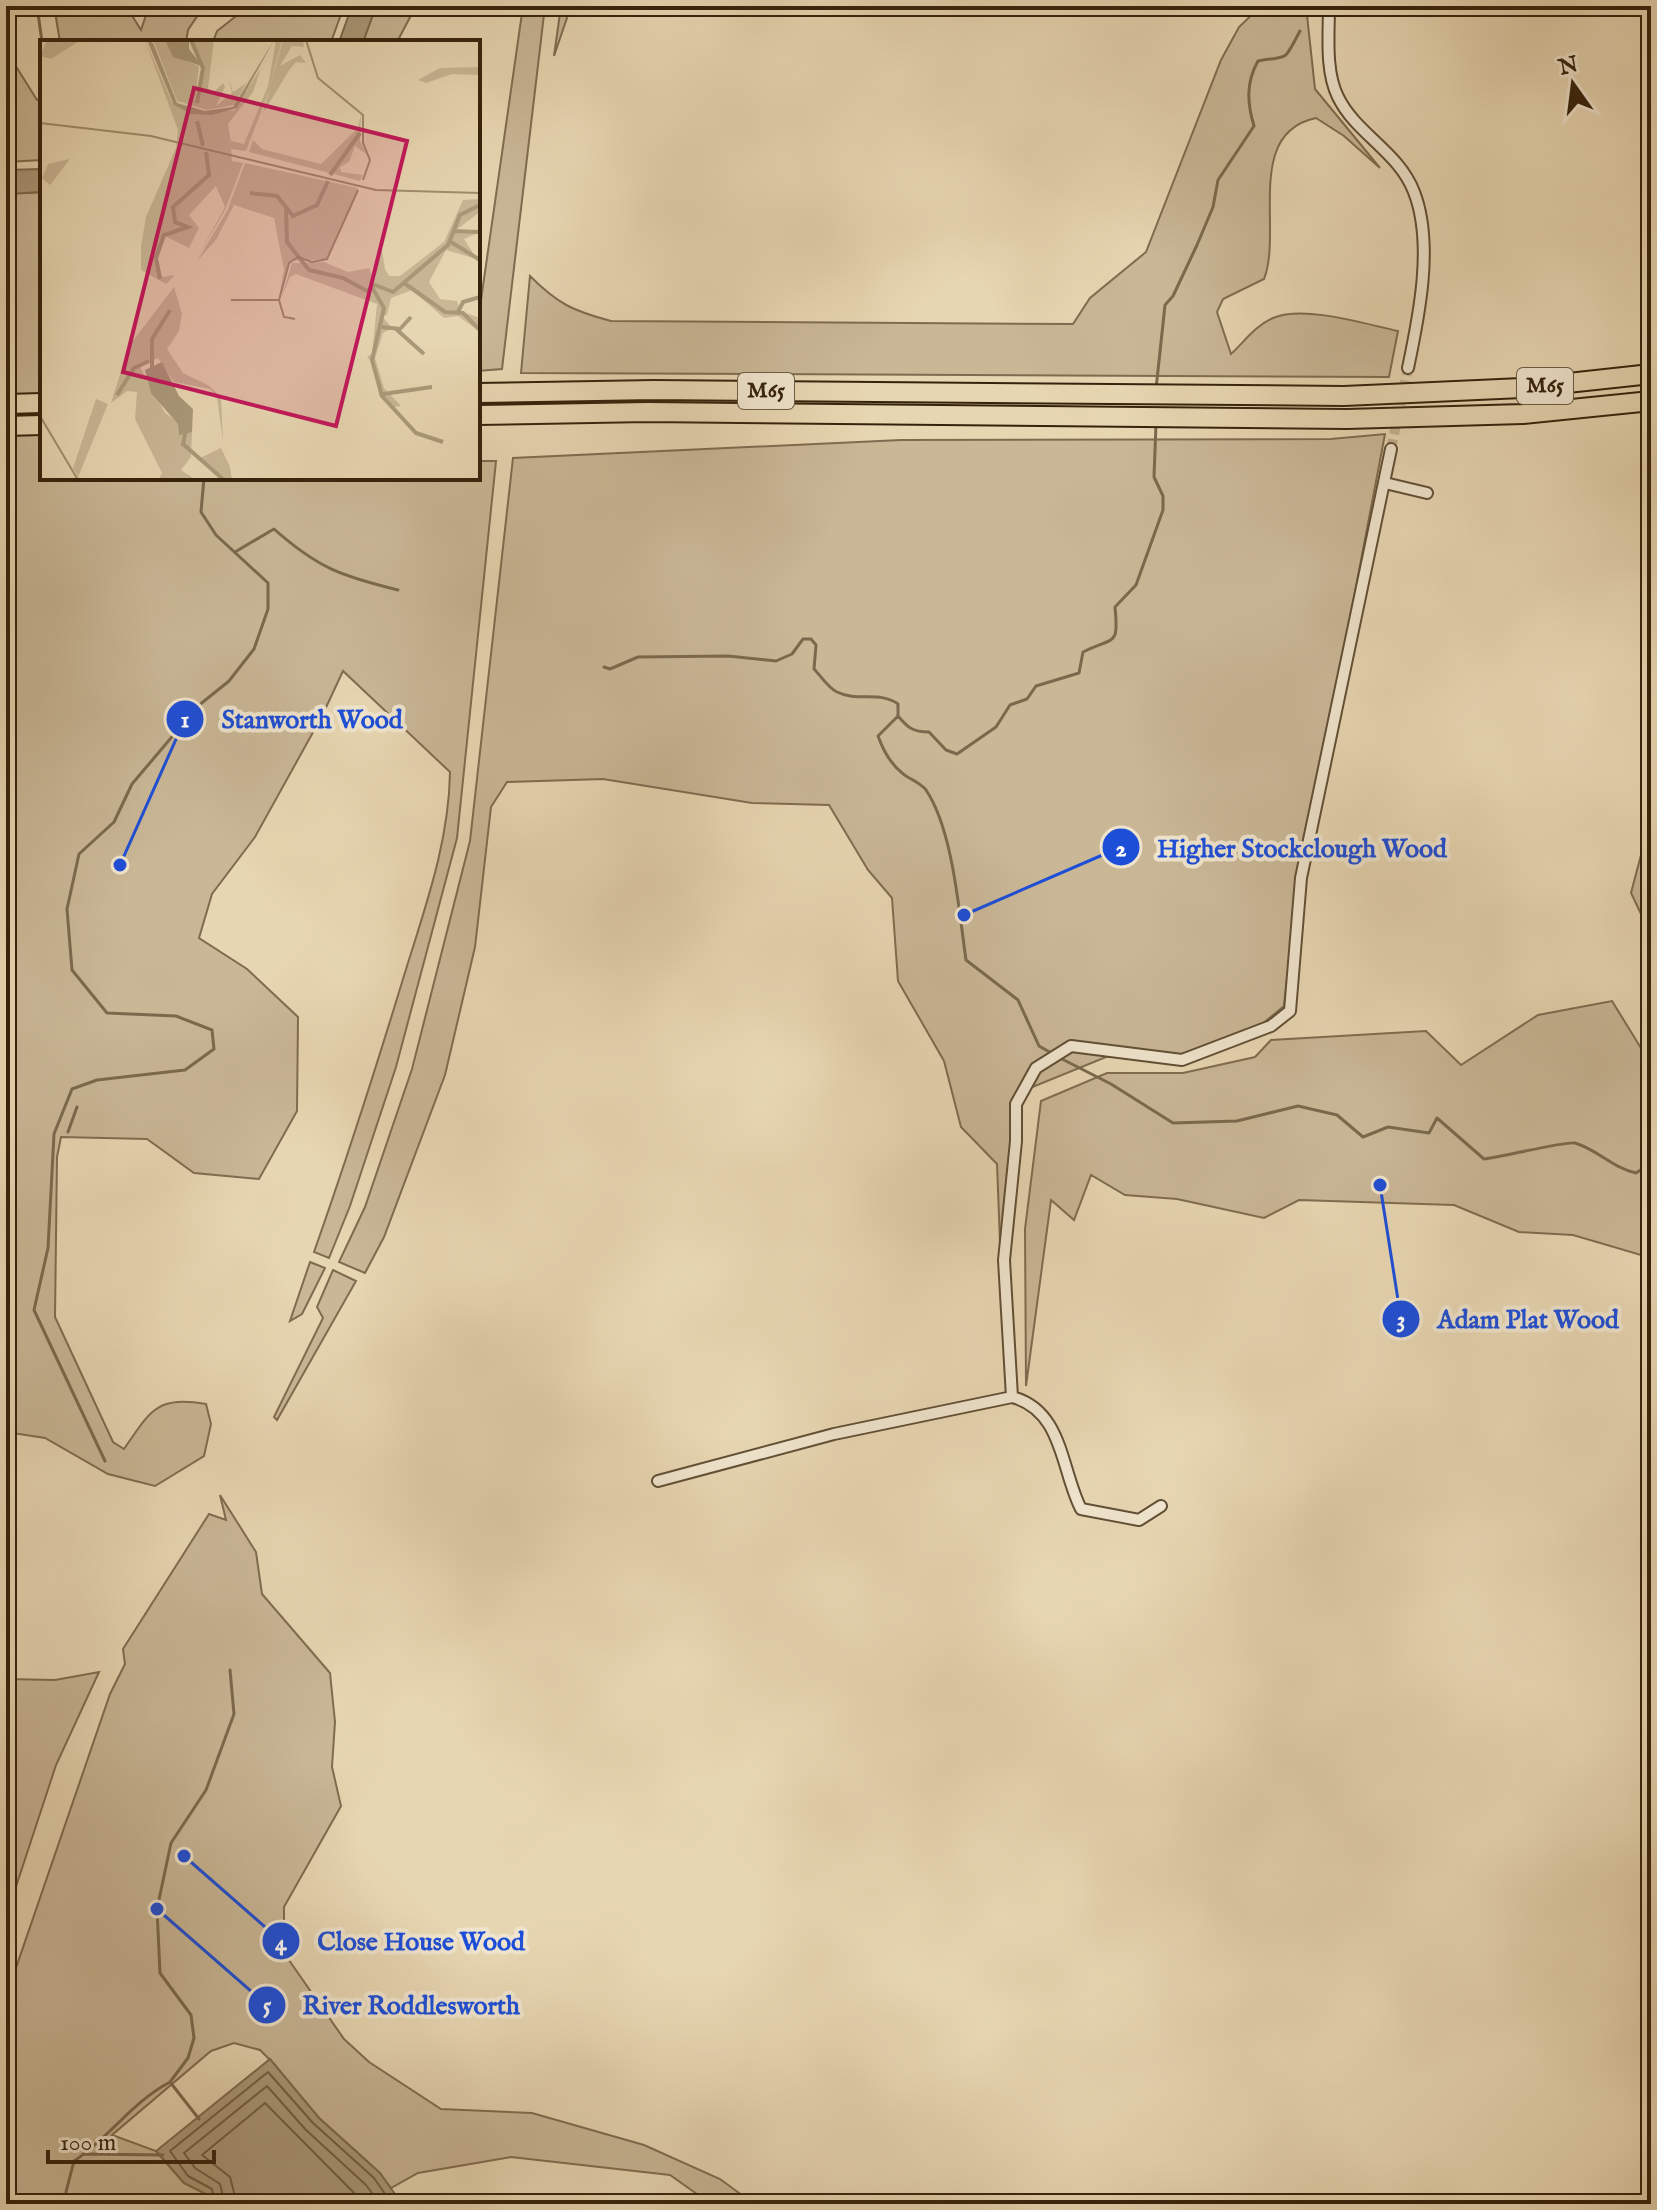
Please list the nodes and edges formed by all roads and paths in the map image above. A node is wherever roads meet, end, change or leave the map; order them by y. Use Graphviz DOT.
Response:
graph roads {
  1 [pos="1329,6"];
  2 [pos="1408,368"];
  3 [pos="1651,374"];
  4 [pos="480,393"];
  5 [pos="1651,401"];
  6 [pos="40,403"];
  7 [pos="6,404"];
  8 [pos="480,415"];
  9 [pos="40,425"];
  10 [pos="6,426"];
  11 [pos="1391,449"];
  12 [pos="1385,483"];
  13 [pos="1427,493"];
  14 [pos="1012,1397"];
  15 [pos="658,1481"];
  16 [pos="1161,1506"];
  1 -- 2 [label="street"];
  3 -- 4 [label="highway, M65"];
  5 -- 8 [label="highway, M65"];
  6 -- 7 [label="highway"];
  9 -- 10 [label="highway"];
  11 -- 12 [label="street"];
  12 -- 13 [label="street"];
  12 -- 14 [label="street"];
  14 -- 15 [label="street"];
  14 -- 16 [label="street"];
}
